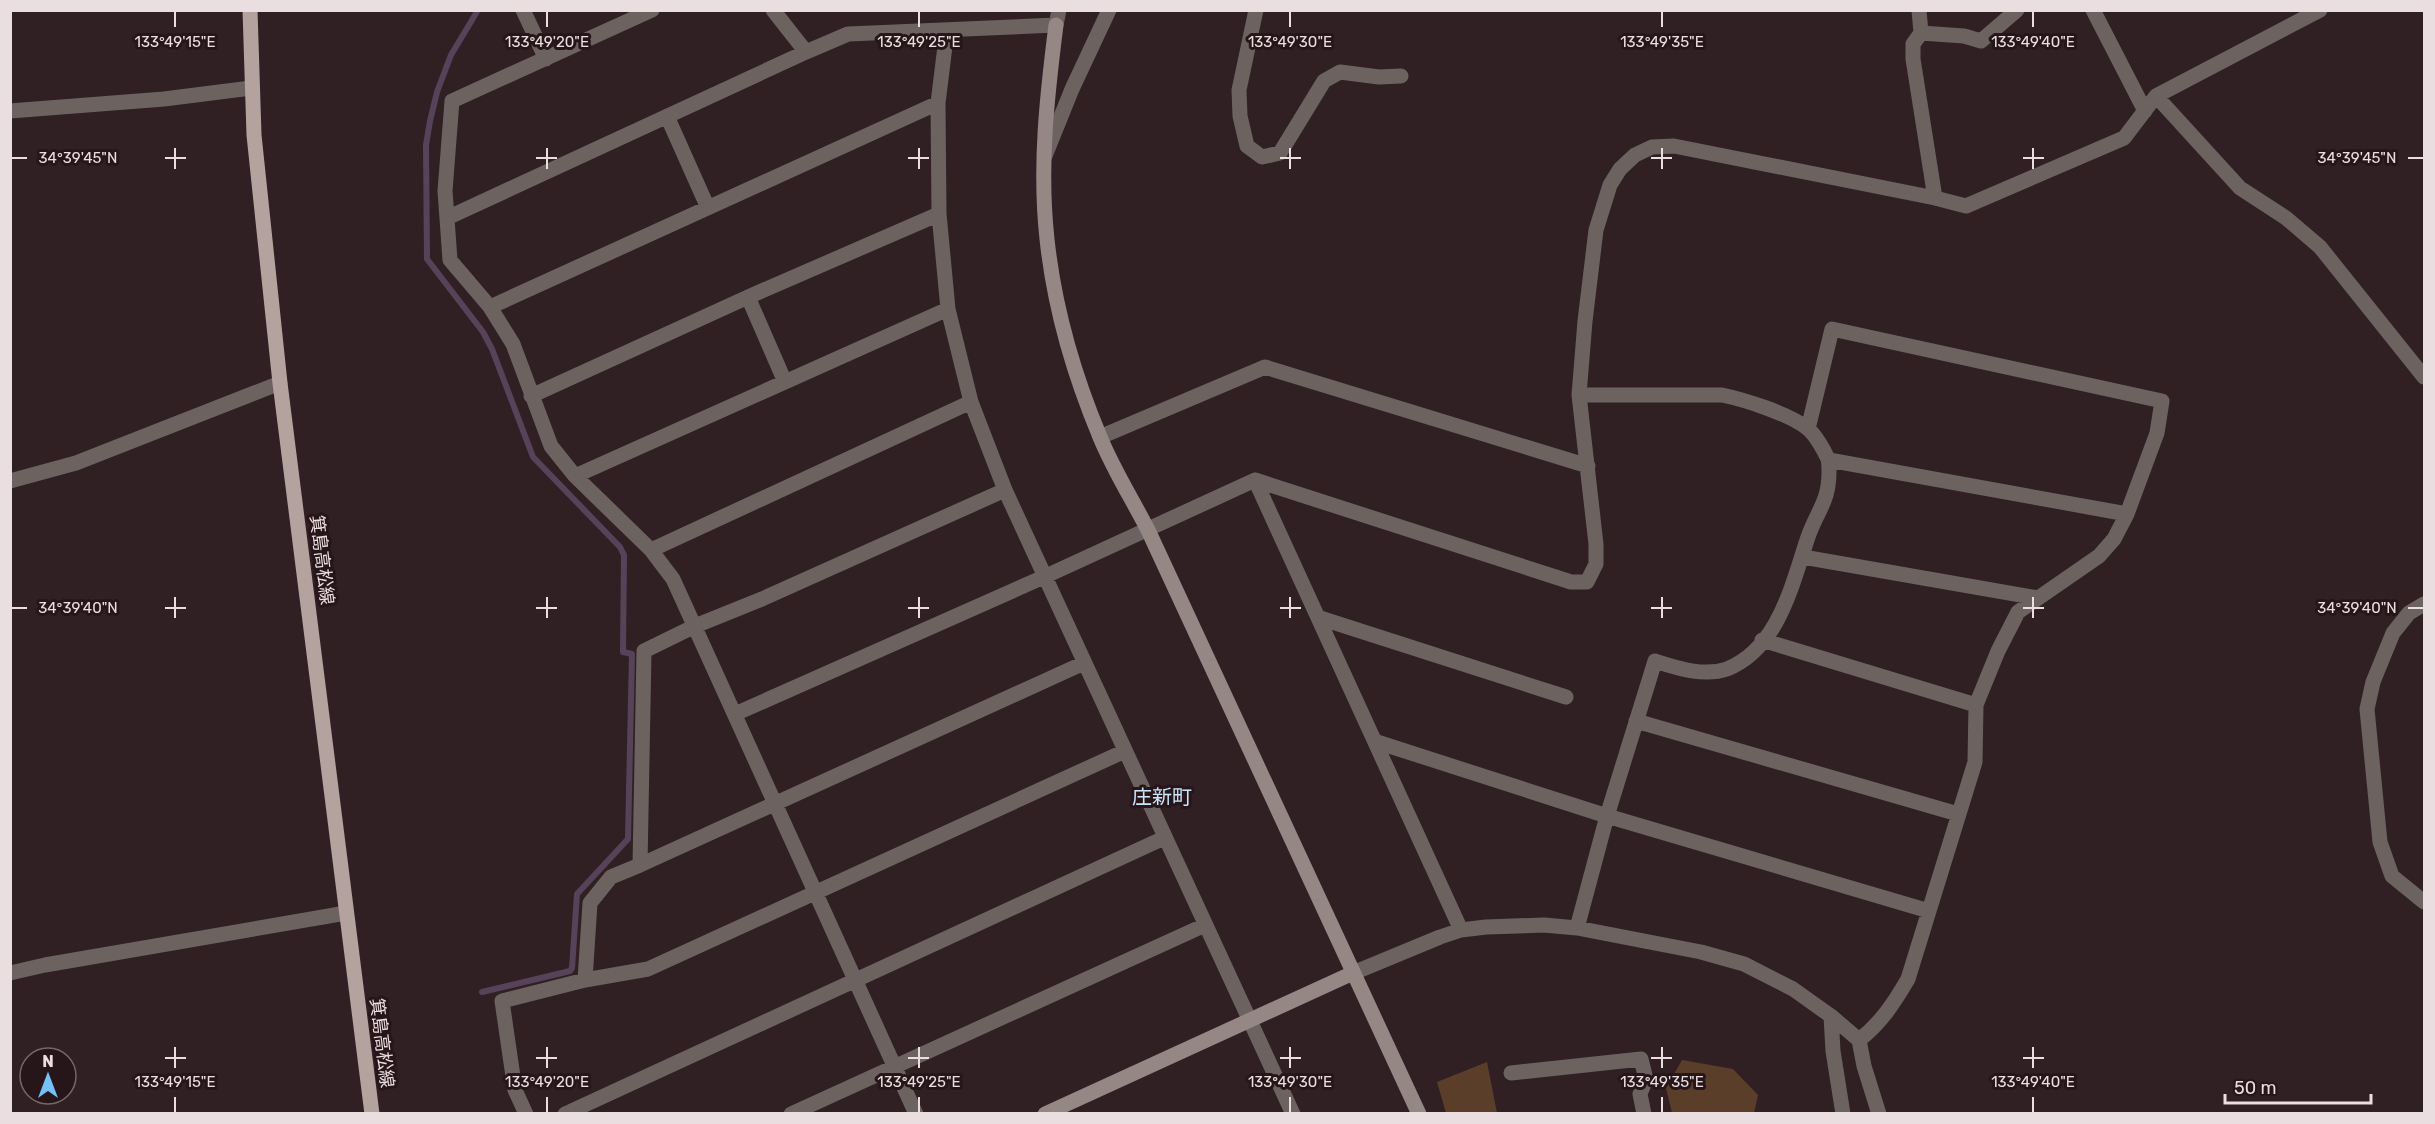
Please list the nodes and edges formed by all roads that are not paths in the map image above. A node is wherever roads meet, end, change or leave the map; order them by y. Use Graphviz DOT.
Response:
graph roads {
  1 [pos="250,10"];
  2 [pos="523,10"];
  3 [pos="652,10"];
  4 [pos="773,10"];
  5 [pos="1109,10"];
  6 [pos="1256,10"];
  7 [pos="1919,10"];
  8 [pos="2016,10"];
  9 [pos="2092,10"];
  10 [pos="2320,10"];
  11 [pos="1058,18"];
  12 [pos="947,30"];
  13 [pos="1921,33"];
  14 [pos="806,52"];
  15 [pos="546,59"];
  16 [pos="1401,76"];
  17 [pos="251,88"];
  18 [pos="2156,96"];
  19 [pos="938,103"];
  20 [pos="10,111"];
  21 [pos="2145,111"];
  22 [pos="667,116"];
  23 [pos="1043,159"];
  24 [pos="1935,198"];
  25 [pos="708,208"];
  26 [pos="939,214"];
  27 [pos="447,218"];
  28 [pos="748,297"];
  29 [pos="490,308"];
  30 [pos="948,309"];
  31 [pos="2424,377"];
  32 [pos="785,382"];
  33 [pos="280,383"];
  34 [pos="1579,395"];
  35 [pos="531,396"];
  36 [pos="972,402"];
  37 [pos="1808,429"];
  38 [pos="1100,437"];
  39 [pos="1829,460"];
  40 [pos="1588,466"];
  41 [pos="575,476"];
  42 [pos="1255,480"];
  43 [pos="10,481"];
  44 [pos="1005,490"];
  45 [pos="2127,514"];
  46 [pos="1148,530"];
  47 [pos="651,550"];
  48 [pos="1803,557"];
  49 [pos="1046,576"];
  50 [pos="2038,598"];
  51 [pos="2424,604"];
  52 [pos="1320,618"];
  53 [pos="695,626"];
  54 [pos="1762,640"];
  55 [pos="1084,663"];
  56 [pos="1566,697"];
  57 [pos="1976,705"];
  58 [pos="735,714"];
  59 [pos="1636,721"];
  60 [pos="1377,742"];
  61 [pos="1125,751"];
  62 [pos="775,803"];
  63 [pos="1958,814"];
  64 [pos="1607,816"];
  65 [pos="1164,838"];
  66 [pos="640,866"];
  67 [pos="816,893"];
  68 [pos="2424,902"];
  69 [pos="1929,911"];
  70 [pos="346,913"];
  71 [pos="1204,925"];
  72 [pos="1577,928"];
  73 [pos="1461,930"];
  74 [pos="10,973"];
  75 [pos="1353,973"];
  76 [pos="585,980"];
  77 [pos="855,980"];
  78 [pos="1831,1016"];
  79 [pos="1249,1021"];
  80 [pos="1859,1040"];
  81 [pos="894,1066"];
  82 [pos="1511,1073"];
  83 [pos="372,1113"];
  84 [pos="526,1113"];
  85 [pos="565,1113"];
  86 [pos="791,1113"];
  87 [pos="916,1113"];
  88 [pos="1045,1113"];
  89 [pos="1293,1113"];
  90 [pos="1419,1113"];
  91 [pos="1644,1113"];
  92 [pos="1843,1113"];
  93 [pos="1879,1113"];
  1 -- 17 [label="main road, 箕島高松線"];
  2 -- 15 [label="street"];
  3 -- 15 [label="street"];
  4 -- 14 [label="street"];
  5 -- 23 [label="street"];
  6 -- 16 [label="street"];
  7 -- 13 [label="street"];
  8 -- 13 [label="street"];
  9 -- 21 [label="street"];
  10 -- 18 [label="street"];
  11 -- 12 [label="street"];
  11 -- 23 [label="street"];
  12 -- 14 [label="street"];
  12 -- 19 [label="street"];
  13 -- 24 [label="street"];
  14 -- 22 [label="street"];
  15 -- 27 [label="street"];
  17 -- 20 [label="street"];
  17 -- 33 [label="main road, 箕島高松線"];
  18 -- 21 [label="street"];
  18 -- 31 [label="street"];
  19 -- 25 [label="street"];
  19 -- 26 [label="street"];
  21 -- 24 [label="street"];
  22 -- 25 [label="street"];
  22 -- 27 [label="street"];
  23 -- 38 [label="street"];
  24 -- 34 [label="street"];
  25 -- 29 [label="street"];
  26 -- 28 [label="street"];
  26 -- 30 [label="street"];
  27 -- 29 [label="street"];
  28 -- 32 [label="street"];
  28 -- 35 [label="street"];
  29 -- 35 [label="street"];
  30 -- 32 [label="street"];
  30 -- 36 [label="street"];
  32 -- 41 [label="street"];
  33 -- 43 [label="street"];
  33 -- 70 [label="main road, 箕島高松線"];
  34 -- 37 [label="street"];
  34 -- 40 [label="street"];
  35 -- 41 [label="street"];
  36 -- 44 [label="street"];
  36 -- 47 [label="street"];
  37 -- 39 [label="street"];
  37 -- 45 [label="street"];
  38 -- 40 [label="street"];
  38 -- 46 [label="street"];
  39 -- 45 [label="street"];
  39 -- 48 [label="street"];
  40 -- 42 [label="street"];
  41 -- 47 [label="street"];
  42 -- 46 [label="street"];
  42 -- 52 [label="street"];
  44 -- 49 [label="street"];
  44 -- 53 [label="street"];
  45 -- 50 [label="street"];
  46 -- 49 [label="street"];
  46 -- 75 [label="street"];
  47 -- 53 [label="street"];
  48 -- 50 [label="street"];
  48 -- 54 [label="street"];
  49 -- 55 [label="street"];
  49 -- 58 [label="street"];
  50 -- 57 [label="street"];
  51 -- 68 [label="street"];
  52 -- 56 [label="street"];
  52 -- 60 [label="street"];
  53 -- 58 [label="street"];
  53 -- 66 [label="street"];
  54 -- 57 [label="street"];
  54 -- 59 [label="street"];
  55 -- 61 [label="street"];
  55 -- 62 [label="street"];
  57 -- 63 [label="street"];
  58 -- 62 [label="street"];
  59 -- 63 [label="street"];
  59 -- 64 [label="street"];
  60 -- 64 [label="street"];
  60 -- 73 [label="street"];
  61 -- 65 [label="street"];
  61 -- 67 [label="street"];
  62 -- 66 [label="street"];
  62 -- 67 [label="street"];
  63 -- 69 [label="street"];
  64 -- 69 [label="street"];
  64 -- 72 [label="street"];
  65 -- 71 [label="street"];
  65 -- 77 [label="street"];
  66 -- 76 [label="street"];
  67 -- 76 [label="street"];
  67 -- 77 [label="street"];
  69 -- 80 [label="street"];
  70 -- 74 [label="street"];
  70 -- 83 [label="main road, 箕島高松線"];
  71 -- 79 [label="street"];
  71 -- 81 [label="street"];
  72 -- 73 [label="street"];
  72 -- 78 [label="street"];
  73 -- 75 [label="street"];
  75 -- 79 [label="street"];
  75 -- 90 [label="street"];
  76 -- 84 [label="street"];
  77 -- 81 [label="street"];
  77 -- 85 [label="street"];
  78 -- 80 [label="street"];
  78 -- 92 [label="street"];
  79 -- 88 [label="street"];
  79 -- 89 [label="street"];
  80 -- 93 [label="street"];
  81 -- 86 [label="street"];
  81 -- 87 [label="street"];
  82 -- 91 [label="street"];
}
